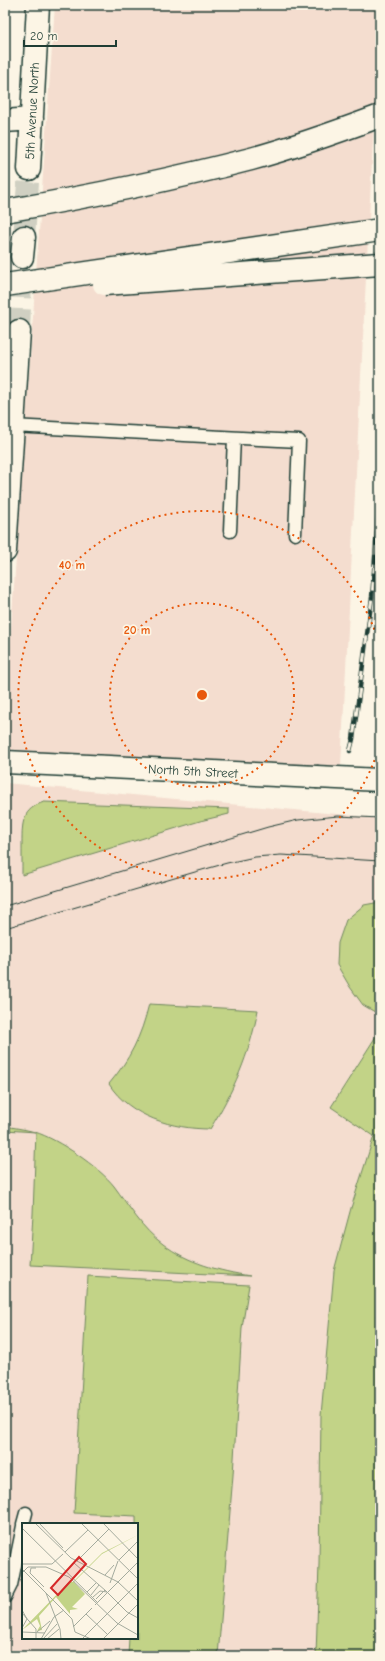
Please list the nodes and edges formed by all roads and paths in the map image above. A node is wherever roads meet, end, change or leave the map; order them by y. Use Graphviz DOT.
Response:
graph roads {
  1 [pos="38,5"];
  2 [pos="380,116"];
  3 [pos="32,118"];
  4 [pos="5,121"];
  5 [pos="29,169"];
  6 [pos="5,211"];
  7 [pos="380,230"];
  8 [pos="380,264"];
  9 [pos="5,285"];
  10 [pos="5,291"];
  11 [pos="18,331"];
  12 [pos="12,426"];
  13 [pos="234,438"];
  14 [pos="230,531"];
  15 [pos="295,534"];
  16 [pos="5,551"];
  17 [pos="5,762"];
  18 [pos="380,780"];
  19 [pos="22,1531"];
  20 [pos="5,1597"];
  1 -- 3 [label="main road, 5th Avenue North"];
  2 -- 6 [label="main road, bridge"];
  3 -- 4 [label="main road"];
  3 -- 5 [label="main road, 5th Avenue North"];
  7 -- 9 [label="main road, bridge"];
  8 -- 10 [label="main road, bridge"];
  11 -- 12 [label="main road"];
  12 -- 13 [label="lane"];
  12 -- 16 [label="main road"];
  13 -- 14 [label="lane"];
  13 -- 15 [label="lane"];
  17 -- 18 [label="main road, North 5th Street, bridge"];
  19 -- 20 [label="lane"];
}
